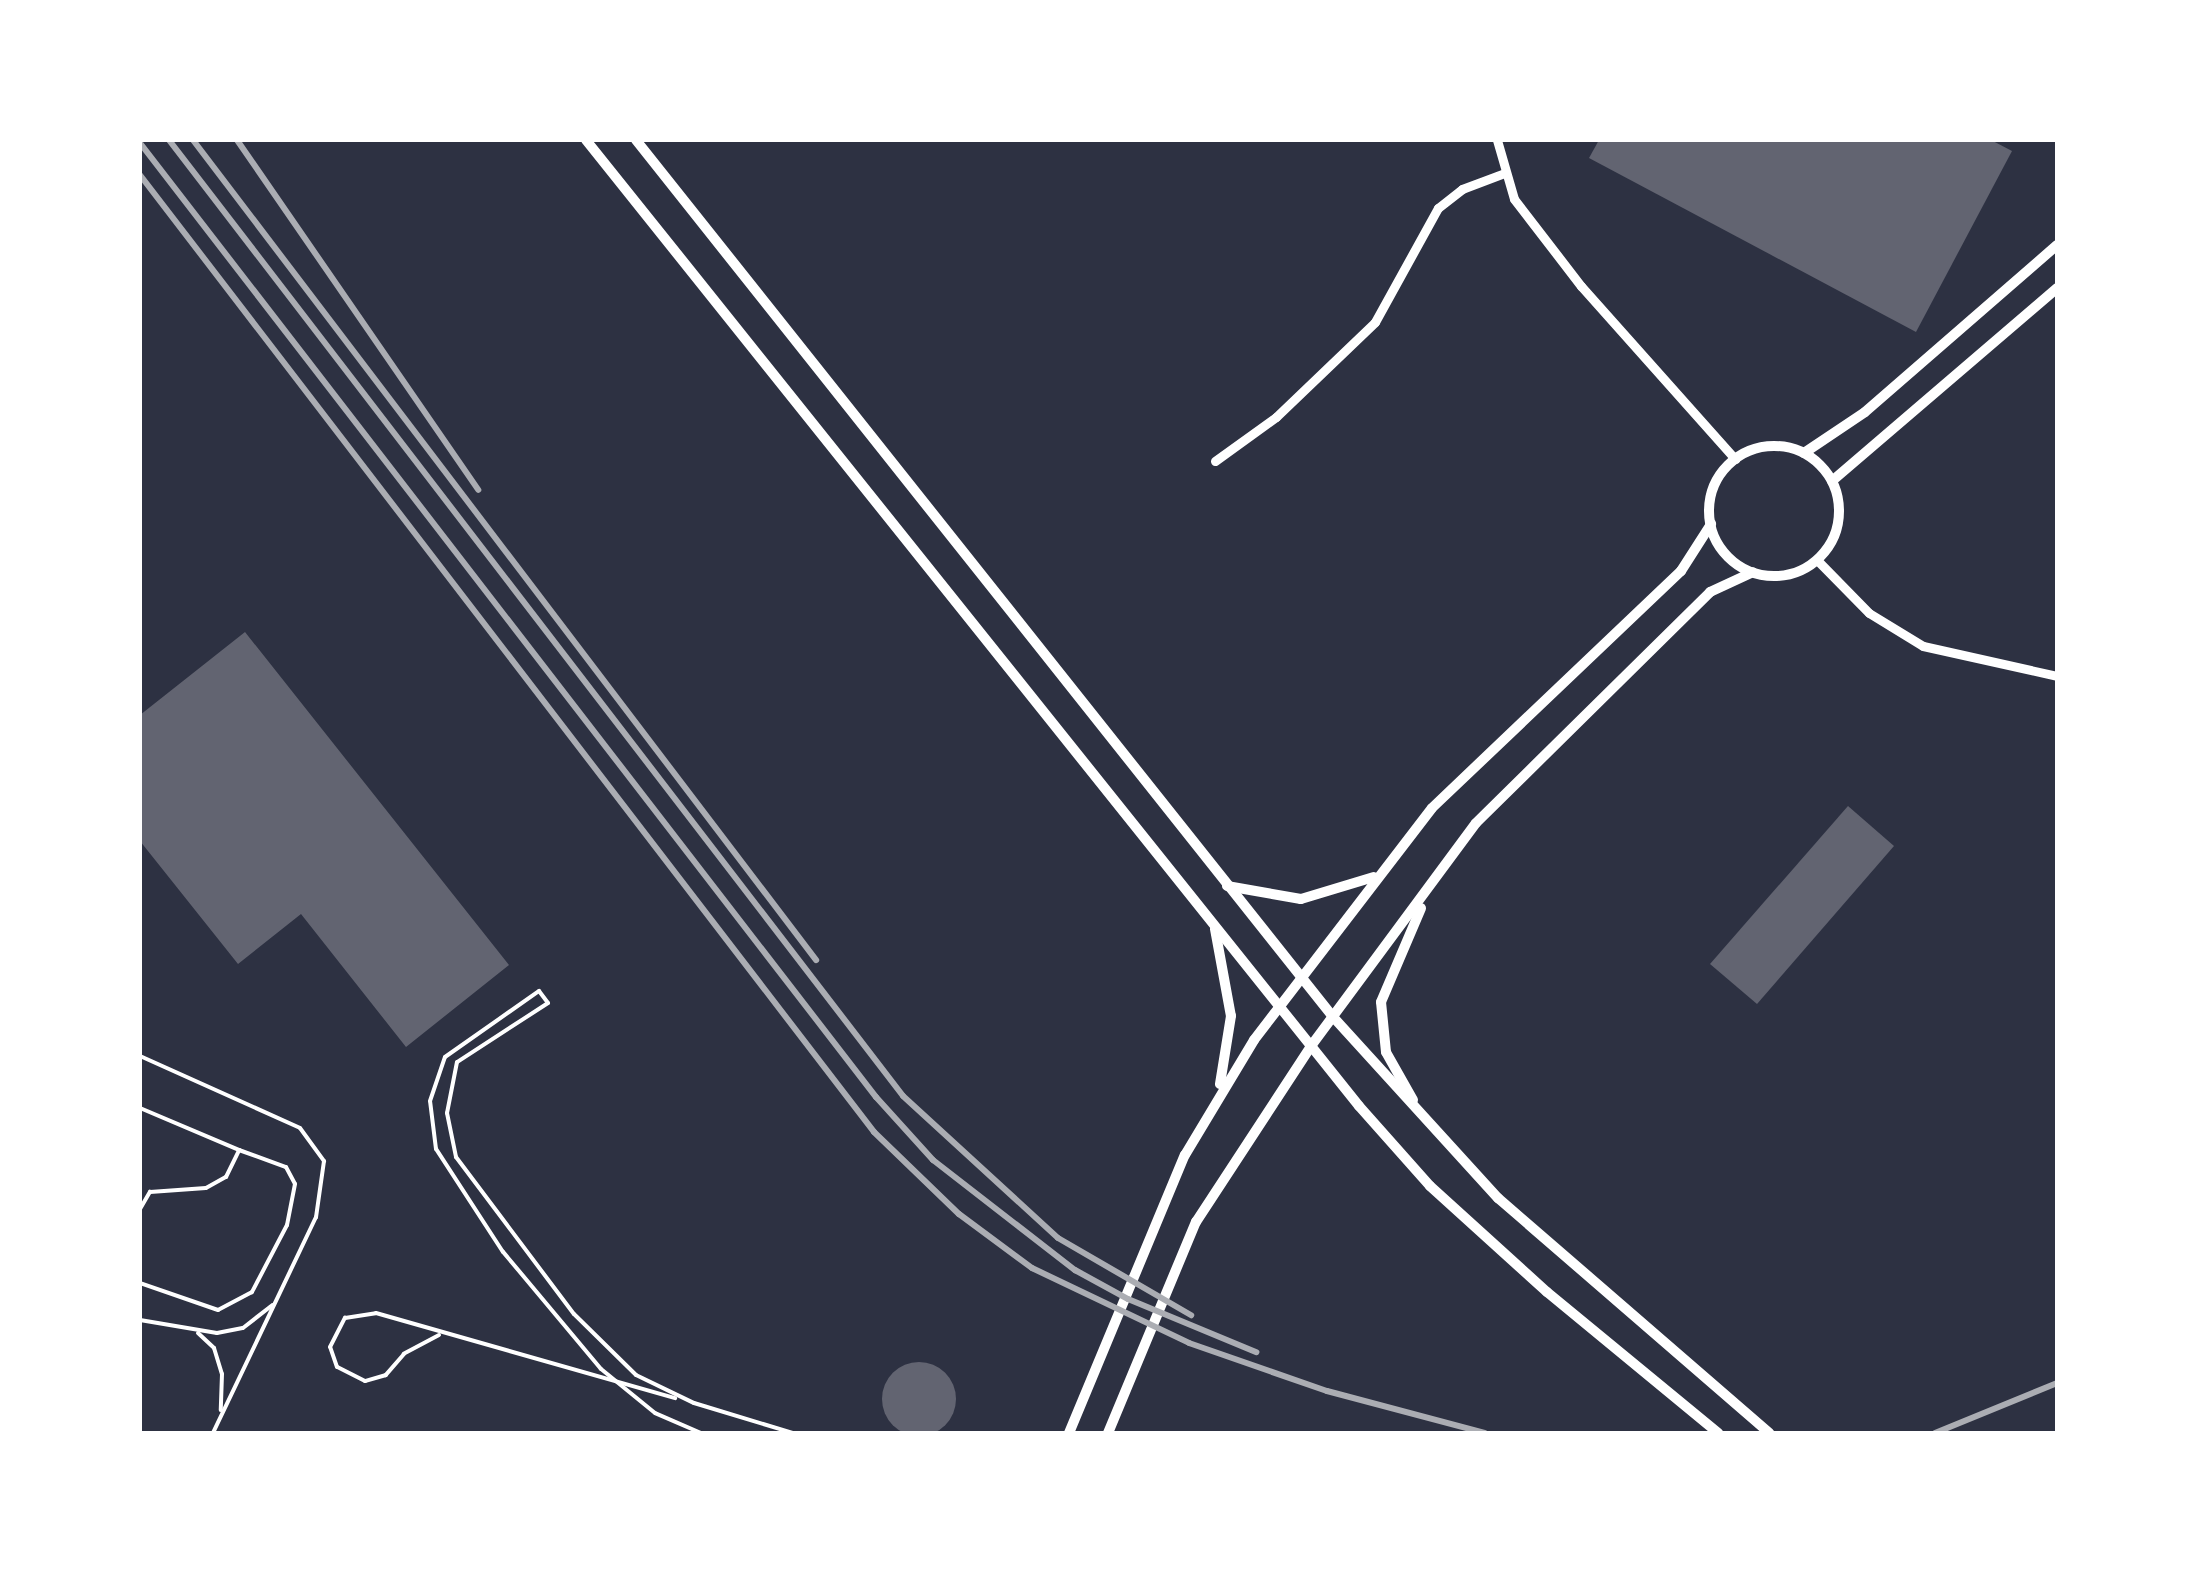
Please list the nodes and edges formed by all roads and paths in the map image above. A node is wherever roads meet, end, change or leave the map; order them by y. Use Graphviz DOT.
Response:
graph roads {
  1 [pos="586,140"];
  2 [pos="636,140"];
  3 [pos="1497,140"];
  4 [pos="1502,174"];
  5 [pos="2057,245"];
  6 [pos="2057,288"];
  7 [pos="1804,453"];
  8 [pos="1735,459"];
  9 [pos="1216,460"];
  10 [pos="1832,481"];
  11 [pos="1711,524"];
  12 [pos="1817,560"];
  13 [pos="1753,572"];
  14 [pos="2057,676"];
  15 [pos="1375,877"];
  16 [pos="1432,884"];
  17 [pos="1227,886"];
  18 [pos="1214,923"];
  19 [pos="1300,976"];
  20 [pos="1279,1006"];
  21 [pos="1334,1018"];
  22 [pos="1311,1046"];
  23 [pos="140,1056"];
  24 [pos="1218,1094"];
  25 [pos="140,1108"];
  26 [pos="1422,1118"];
  27 [pos="239,1150"];
  28 [pos="140,1209"];
  29 [pos="140,1283"];
  30 [pos="276,1302"];
  31 [pos="140,1320"];
  32 [pos="196,1330"];
  33 [pos="438,1335"];
  34 [pos="617,1384"];
  35 [pos="694,1403"];
  36 [pos="221,1415"];
  37 [pos="213,1433"];
  38 [pos="701,1433"];
  39 [pos="793,1433"];
  40 [pos="1070,1433"];
  41 [pos="1108,1433"];
  42 [pos="1718,1433"];
  43 [pos="1769,1433"];
  1 -- 18 [label="street"];
  2 -- 17 [label="street"];
  3 -- 4 [label="street"];
  4 -- 8 [label="street"];
  4 -- 9 [label="street"];
  5 -- 7 [label="street"];
  6 -- 10 [label="street"];
  7 -- 8 [label="street"];
  7 -- 10 [label="street"];
  8 -- 11 [label="street"];
  10 -- 12 [label="street"];
  11 -- 13 [label="street"];
  11 -- 15 [label="street"];
  12 -- 13 [label="street"];
  12 -- 14 [label="street"];
  13 -- 16 [label="street"];
  15 -- 17 [label="street"];
  15 -- 19 [label="street"];
  16 -- 21 [label="street"];
  16 -- 26 [label="street"];
  17 -- 19 [label="street"];
  18 -- 20 [label="street"];
  18 -- 24 [label="street"];
  19 -- 20 [label="street"];
  19 -- 21 [label="street"];
  20 -- 22 [label="street"];
  20 -- 24 [label="street"];
  21 -- 22 [label="street"];
  21 -- 26 [label="street"];
  22 -- 41 [label="street"];
  22 -- 42 [label="street"];
  23 -- 30 [label="lane"];
  24 -- 40 [label="street"];
  25 -- 27 [label="lane"];
  26 -- 43 [label="street"];
  27 -- 28 [label="lane"];
  27 -- 29 [label="lane"];
  30 -- 32 [label="lane"];
  30 -- 36 [label="lane"];
  31 -- 32 [label="lane"];
  32 -- 36 [label="lane"];
  33 -- 33 [label="lane"];
  33 -- 34 [label="lane"];
  34 -- 35 [label="lane"];
  34 -- 35 [label="lane"];
  34 -- 38 [label="lane"];
  35 -- 39 [label="lane"];
  36 -- 37 [label="lane"];
}
